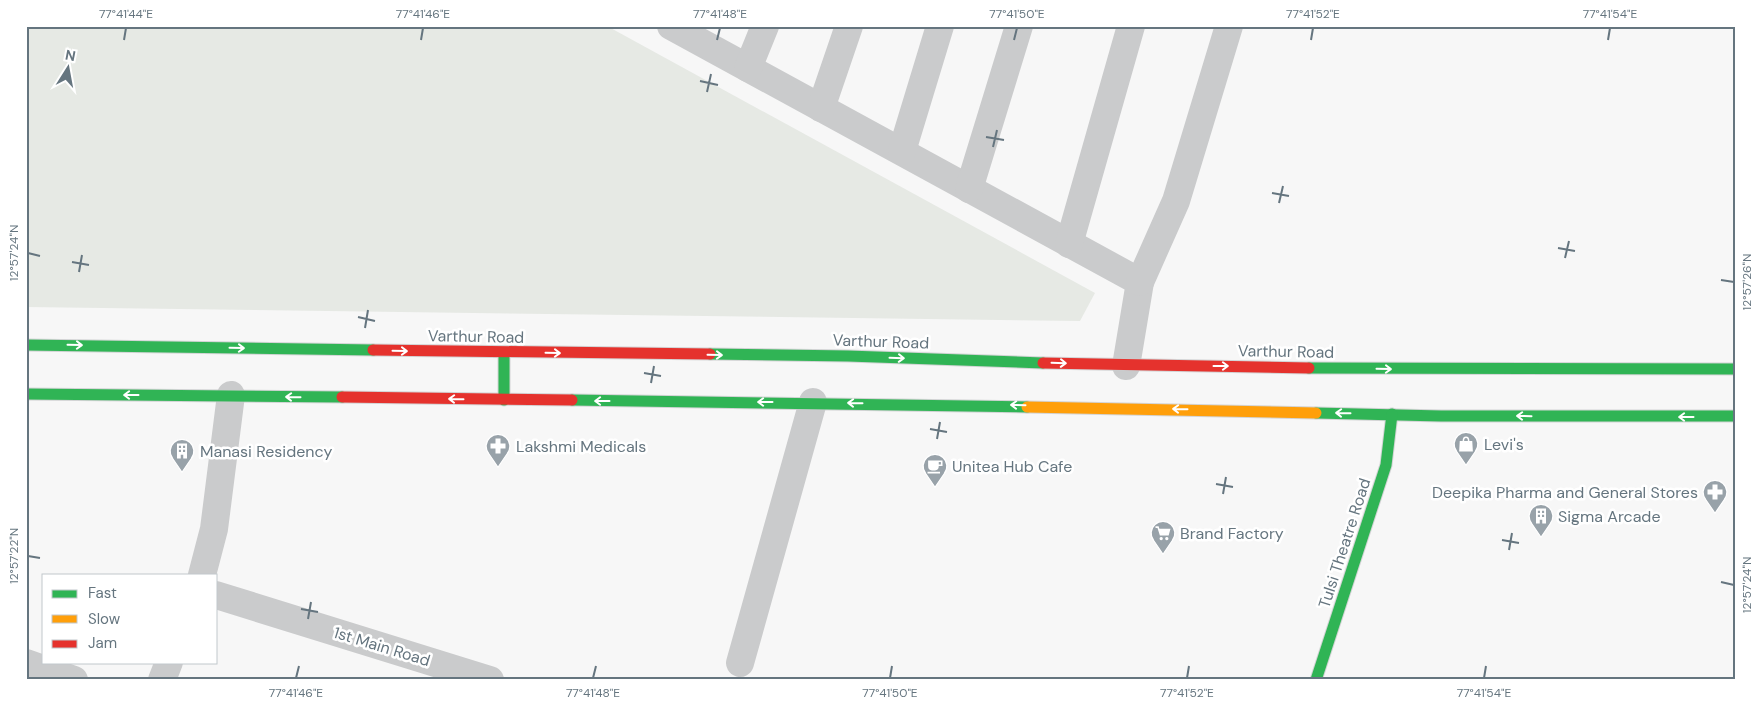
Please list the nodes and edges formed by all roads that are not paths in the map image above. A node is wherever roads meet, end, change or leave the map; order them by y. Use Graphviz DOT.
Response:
graph roads {
  1 [pos="765,26"];
  2 [pos="849,26"];
  3 [pos="940,26"];
  4 [pos="1019,26"];
  5 [pos="1131,26"];
  6 [pos="1229,26"];
  7 [pos="676,28"];
  8 [pos="748,68"];
  9 [pos="821,108"];
  10 [pos="902,151"];
  11 [pos="969,189"];
  12 [pos="1069,244"];
  13 [pos="1140,282"];
  14 [pos="26,344"];
  15 [pos="504,353"];
  16 [pos="1126,366"];
  17 [pos="1735,369"];
  18 [pos="26,394"];
  19 [pos="231,395"];
  20 [pos="504,400"];
  21 [pos="813,402"];
  22 [pos="1392,414"];
  23 [pos="1735,416"];
  24 [pos="202,574"];
  25 [pos="218,596"];
  26 [pos="26,663"];
  27 [pos="740,663"];
  28 [pos="168,664"];
  29 [pos="74,680"];
  30 [pos="162,680"];
  31 [pos="490,680"];
  32 [pos="1316,680"];
  1 -- 8 [label="street"];
  2 -- 9 [label="street"];
  3 -- 10 [label="street"];
  4 -- 11 [label="street"];
  5 -- 12 [label="street"];
  6 -- 13 [label="street"];
  7 -- 8 [label="street"];
  8 -- 9 [label="street"];
  9 -- 10 [label="street"];
  10 -- 11 [label="street"];
  11 -- 12 [label="street"];
  12 -- 13 [label="street"];
  13 -- 16 [label="street"];
  14 -- 15 [label="main road, Varthur Road, one-way"];
  15 -- 16 [label="main road, Varthur Road, one-way"];
  15 -- 20 [label="main road"];
  16 -- 17 [label="main road, Varthur Road, one-way"];
  19 -- 18 [label="main road, one-way"];
  20 -- 19 [label="main road, one-way"];
  19 -- 24 [label="street"];
  21 -- 20 [label="main road, one-way"];
  22 -- 21 [label="main road, one-way"];
  21 -- 27 [label="street"];
  23 -- 22 [label="main road, one-way"];
  22 -- 32 [label="main road, Tulsi Theatre Road"];
  25 -- 31 [label="street, 1st Main Road"];
  26 -- 29 [label="street"];
  28 -- 30 [label="street"];
}
